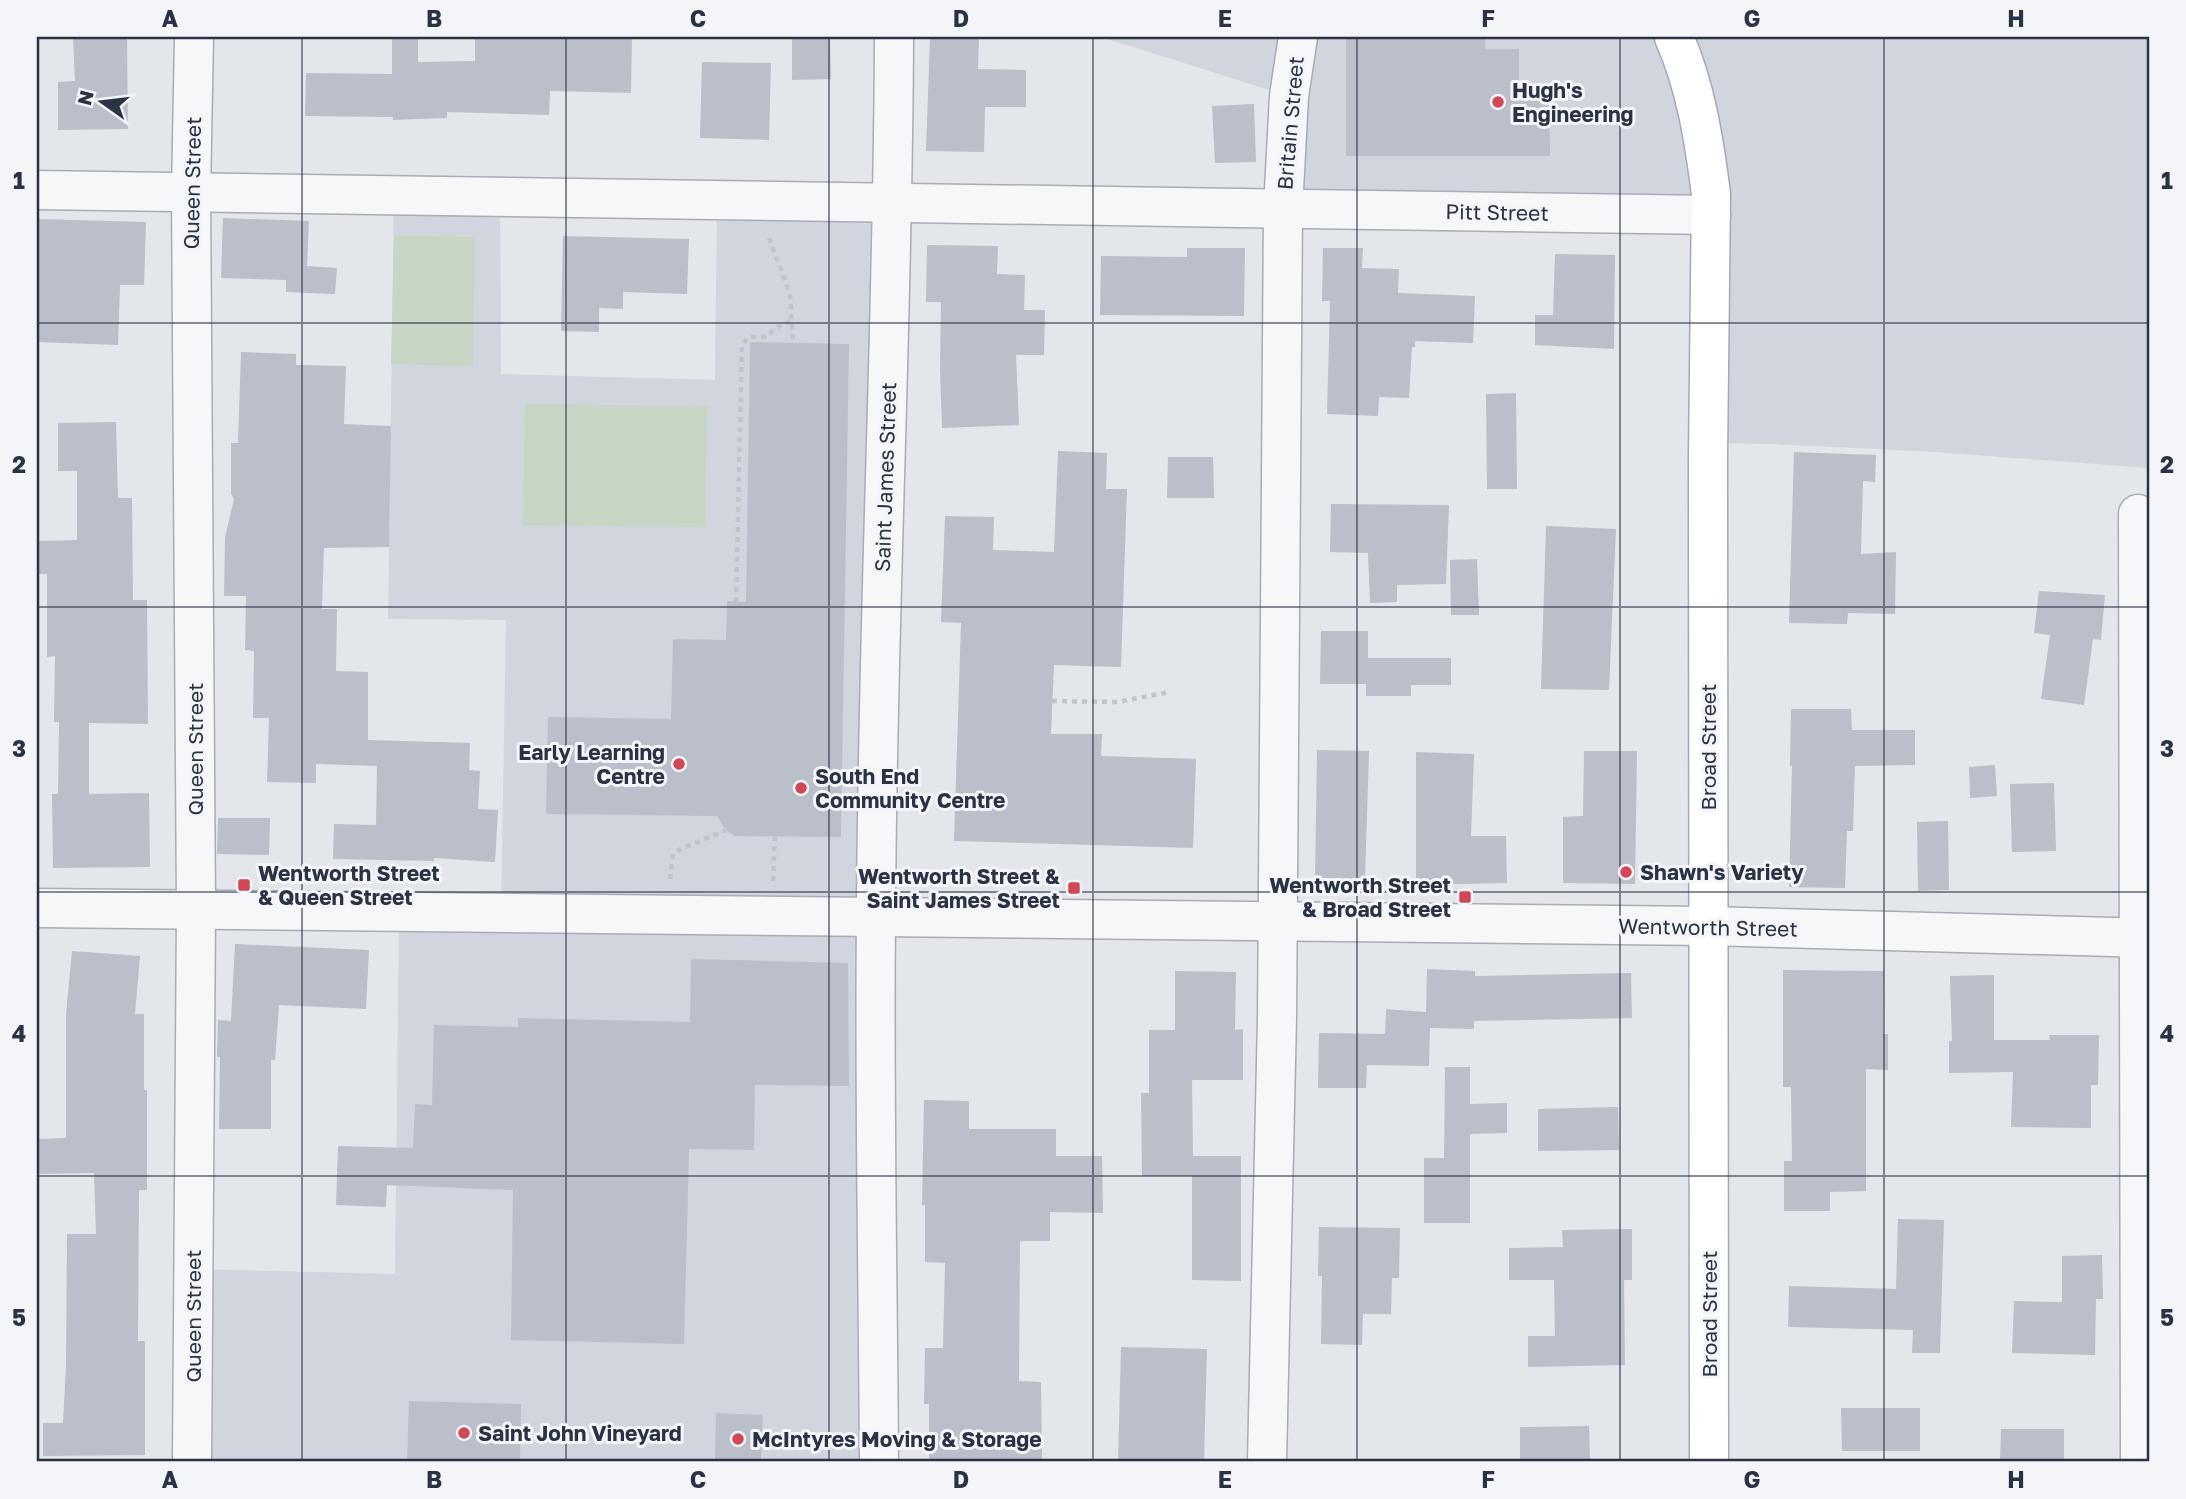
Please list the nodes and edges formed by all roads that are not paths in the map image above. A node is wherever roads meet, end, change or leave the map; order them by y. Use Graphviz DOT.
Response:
graph roads {
  1 [pos="194,37"];
  2 [pos="894,37"];
  3 [pos="1298,37"];
  4 [pos="1674,37"];
  5 [pos="37,190"];
  6 [pos="191,192"];
  7 [pos="894,203"];
  8 [pos="1283,209"];
  9 [pos="1711,215"];
  10 [pos="2138,514"];
  11 [pos="37,908"];
  12 [pos="196,910"];
  13 [pos="876,917"];
  14 [pos="1277,922"];
  15 [pos="1708,926"];
  16 [pos="2144,938"];
  17 [pos="192,1462"];
  18 [pos="879,1462"];
  19 [pos="1267,1462"];
  20 [pos="1709,1462"];
  21 [pos="2140,1462"];
  1 -- 6 [label="street, Queen Street"];
  2 -- 7 [label="street, Saint James Street"];
  3 -- 8 [label="street, Britain Street"];
  4 -- 9 [label="main road, Broad Street"];
  5 -- 6 [label="street, Pitt Street"];
  6 -- 7 [label="street, Pitt Street"];
  6 -- 12 [label="street, Queen Street"];
  7 -- 8 [label="street, Pitt Street"];
  7 -- 13 [label="street, Saint James Street"];
  8 -- 9 [label="street, Pitt Street"];
  8 -- 14 [label="street, Britain Street"];
  9 -- 15 [label="main road, Broad Street"];
  10 -- 16 [label="street"];
  11 -- 12 [label="street, Wentworth Street"];
  12 -- 13 [label="street, Wentworth Street"];
  12 -- 17 [label="street, Queen Street"];
  13 -- 14 [label="street, Wentworth Street"];
  13 -- 18 [label="street, Saint James Street"];
  14 -- 15 [label="street, Wentworth Street"];
  14 -- 19 [label="street, Britain Street"];
  15 -- 16 [label="street, Wentworth Street"];
  15 -- 20 [label="main road, Broad Street"];
  16 -- 21 [label="street"];
}
